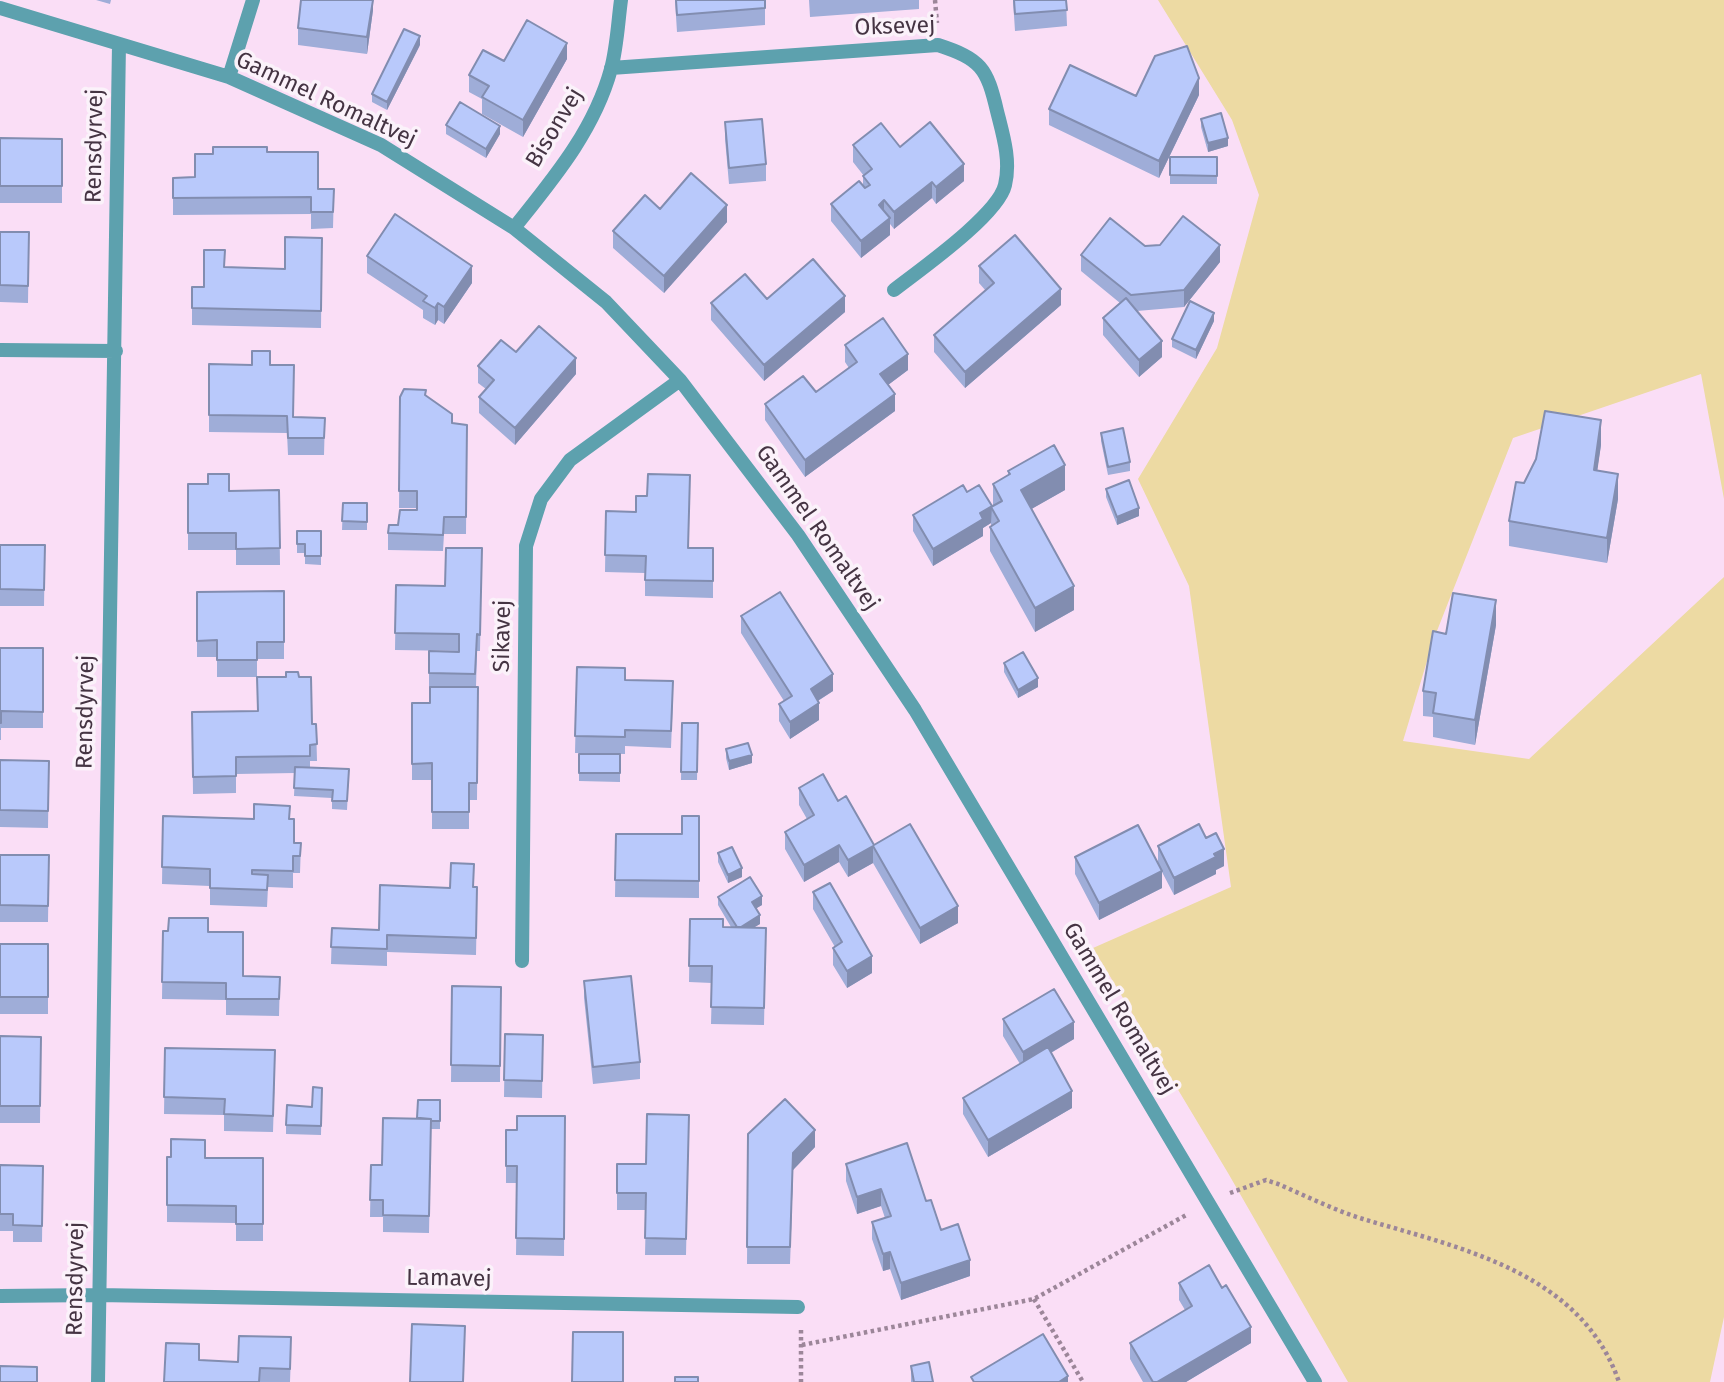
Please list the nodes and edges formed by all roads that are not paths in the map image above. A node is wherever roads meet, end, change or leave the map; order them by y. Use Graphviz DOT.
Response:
graph roads {
  1 [pos="253,0"];
  2 [pos="621,0"];
  3 [pos="0,8"];
  4 [pos="119,44"];
  5 [pos="611,68"];
  6 [pos="229,77"];
  7 [pos="514,228"];
  8 [pos="894,290"];
  9 [pos="0,350"];
  10 [pos="116,351"];
  11 [pos="680,380"];
  12 [pos="522,961"];
  13 [pos="99,1295"];
  14 [pos="0,1296"];
  15 [pos="798,1307"];
  16 [pos="98,1382"];
  17 [pos="1315,1382"];
  1 -- 6 [label="street"];
  2 -- 5 [label="street, Bisonvej"];
  3 -- 4 [label="street, Gammel Romaltvej"];
  4 -- 6 [label="street, Gammel Romaltvej"];
  4 -- 10 [label="street, Rensdyrvej"];
  5 -- 7 [label="street, Bisonvej"];
  5 -- 8 [label="street, Oksevej"];
  6 -- 7 [label="street, Gammel Romaltvej"];
  7 -- 11 [label="street, Gammel Romaltvej"];
  9 -- 10 [label="street"];
  10 -- 13 [label="street, Rensdyrvej"];
  11 -- 12 [label="street, Sikavej"];
  11 -- 17 [label="street, Gammel Romaltvej"];
  13 -- 14 [label="street, Lamavej"];
  13 -- 15 [label="street, Lamavej"];
  13 -- 16 [label="street, Rensdyrvej"];
}
